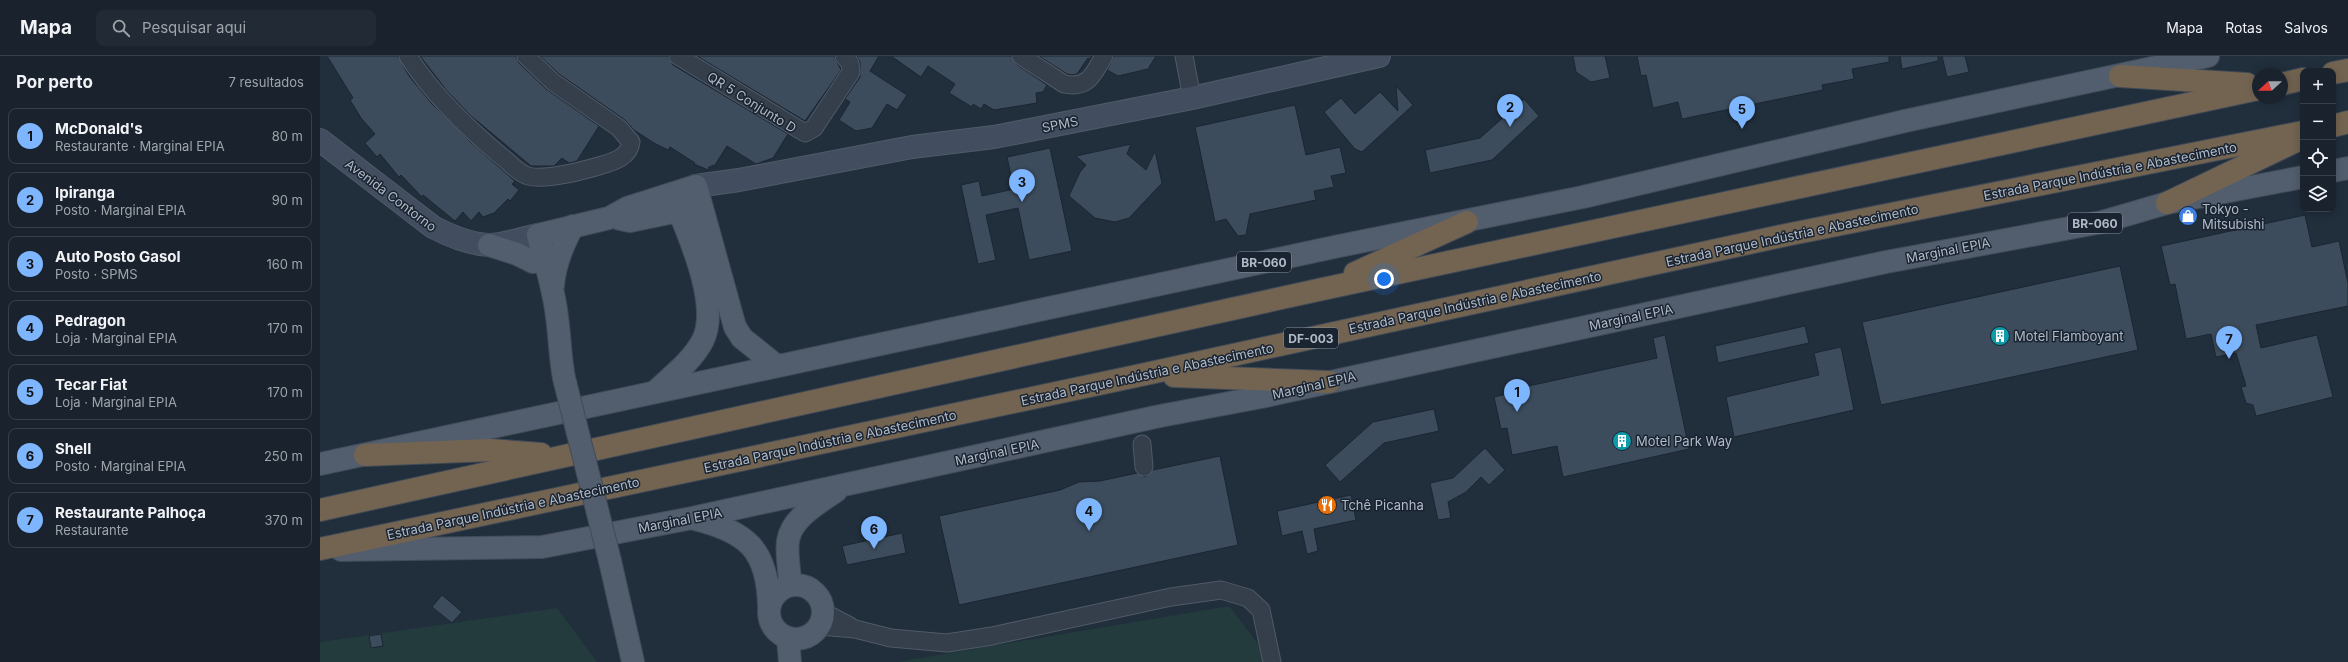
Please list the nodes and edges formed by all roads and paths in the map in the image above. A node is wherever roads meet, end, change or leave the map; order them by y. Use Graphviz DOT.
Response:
graph roads {
  1 [pos="408,56"];
  2 [pos="526,56"];
  3 [pos="678,56"];
  4 [pos="844,56"];
  5 [pos="1021,56"];
  6 [pos="1104,56"];
  7 [pos="1184,56"];
  8 [pos="1379,56"];
  9 [pos="2208,56"];
  10 [pos="2348,70"];
  11 [pos="2336,72"];
  12 [pos="2120,76"];
  13 [pos="2300,80"];
  14 [pos="2288,83"];
  15 [pos="2252,85"];
  16 [pos="2252,90"];
  17 [pos="1192,98"];
  18 [pos="2348,122"];
  19 [pos="2336,125"];
  20 [pos="2300,133"];
  21 [pos="2300,139"];
  22 [pos="320,140"];
  23 [pos="2348,168"];
  24 [pos="2336,170"];
  25 [pos="2300,178"];
  26 [pos="739,180"];
  27 [pos="696,186"];
  28 [pos="675,202"];
  29 [pos="2167,203"];
  30 [pos="702,206"];
  31 [pos="651,217"];
  32 [pos="609,218"];
  33 [pos="1467,222"];
  34 [pos="573,226"];
  35 [pos="688,233"];
  36 [pos="538,235"];
  37 [pos="489,245"];
  38 [pos="533,262"];
  39 [pos="553,290"];
  40 [pos="1318,290"];
  41 [pos="558,352"];
  42 [pos="778,366"];
  43 [pos="1141,375"];
  44 [pos="1329,382"];
  45 [pos="656,391"];
  46 [pos="1142,444"];
  47 [pos="365,455"];
  48 [pos="564,456"];
  49 [pos="320,464"];
  50 [pos="1144,467"];
  51 [pos="843,486"];
  52 [pos="320,510"];
  53 [pos="692,518"];
  54 [pos="320,550"];
  55 [pos="790,584"];
  56 [pos="769,604"];
  57 [pos="821,619"];
  58 [pos="788,638"];
  59 [pos="633,662"];
  60 [pos="790,662"];
  61 [pos="1272,662"];
  1 -- 2 [label="street"];
  3 -- 4 [label="street, QR 5 Conjunto D"];
  5 -- 6 [label="street"];
  7 -- 17 [label="street"];
  8 -- 17 [label="street, SPMS"];
  9 -- 12 [label="main road, BR-060"];
  10 -- 11 [label="highway"];
  12 -- 15 [label="highway"];
  12 -- 33 [label="main road, BR-060"];
  13 -- 14 [label="highway"];
  16 -- 40 [label="highway"];
  17 -- 26 [label="street, SPMS"];
  18 -- 19 [label="highway"];
  20 -- 43 [label="highway, Estrada Parque Indústria e Abastecimento / DF-003"];
  21 -- 29 [label="highway"];
  22 -- 37 [label="street, Avenida Contorno"];
  23 -- 24 [label="main road"];
  25 -- 29 [label="main road, Marginal EPIA / BR-060"];
  26 -- 27 [label="street, SPMS"];
  26 -- 30 [label="street, SPMS"];
  27 -- 28 [label="main road"];
  27 -- 30 [label="main road"];
  28 -- 30 [label="main road"];
  28 -- 31 [label="main road"];
  28 -- 32 [label="main road"];
  28 -- 35 [label="main road"];
  29 -- 44 [label="main road, Marginal EPIA / BR-060"];
  30 -- 42 [label="main road"];
  31 -- 32 [label="main road"];
  31 -- 35 [label="main road"];
  32 -- 34 [label="main road"];
  33 -- 40 [label="highway"];
  33 -- 42 [label="main road, BR-060"];
  34 -- 36 [label="main road"];
  34 -- 39 [label="main road"];
  35 -- 45 [label="main road"];
  36 -- 37 [label="street, Avenida Contorno"];
  36 -- 38 [label="main road"];
  36 -- 39 [label="main road"];
  37 -- 38 [label="main road"];
  38 -- 41 [label="main road"];
  39 -- 41 [label="main road"];
  40 -- 48 [label="highway"];
  41 -- 59 [label="main road, bridge"];
  42 -- 45 [label="main road, BR-060"];
  43 -- 44 [label="highway"];
  43 -- 54 [label="highway, Estrada Parque Indústria e Abastecimento / DF-003"];
  44 -- 51 [label="main road, Marginal EPIA / BR-060"];
  45 -- 47 [label="main road, BR-060"];
  46 -- 50 [label="street"];
  47 -- 48 [label="highway"];
  47 -- 49 [label="main road, BR-060"];
  48 -- 52 [label="highway"];
  51 -- 53 [label="main road, Marginal EPIA / BR-060"];
  51 -- 55 [label="main road"];
  53 -- 54 [label="main road, Marginal EPIA / BR-060"];
  53 -- 56 [label="main road"];
  55 -- 56 [label="main road"];
  55 -- 57 [label="main road"];
  56 -- 58 [label="main road"];
  57 -- 58 [label="main road"];
  57 -- 61 [label="street"];
  58 -- 60 [label="main road"];
}
